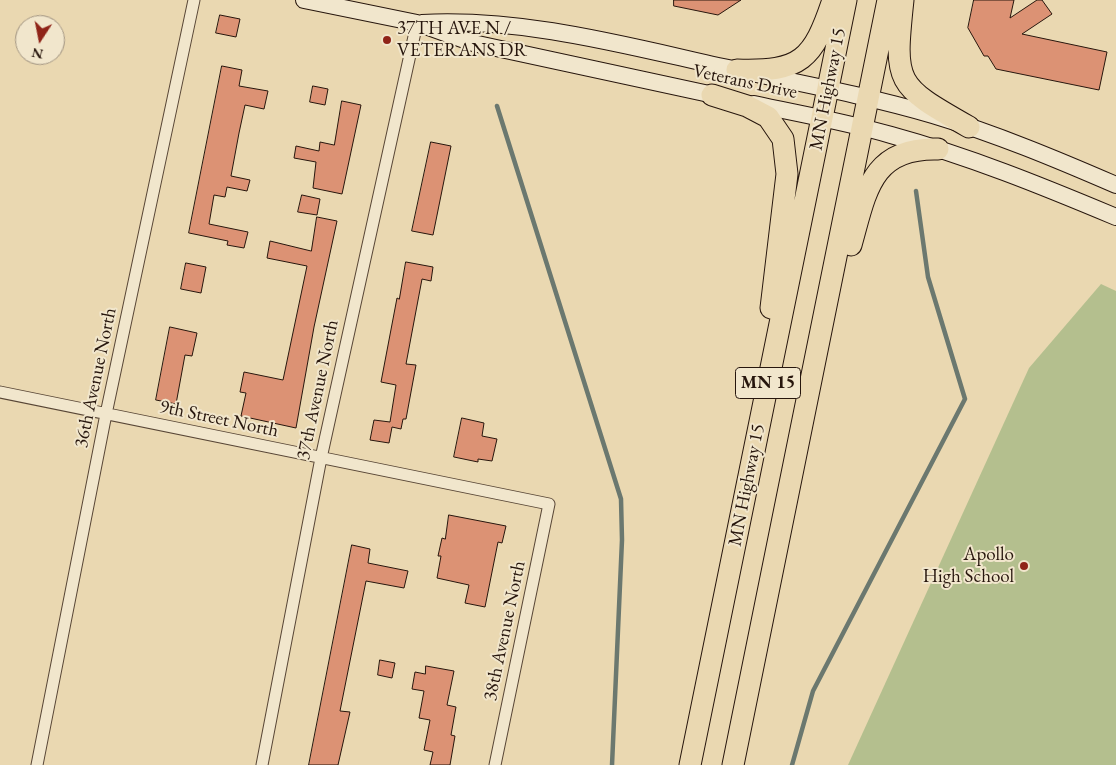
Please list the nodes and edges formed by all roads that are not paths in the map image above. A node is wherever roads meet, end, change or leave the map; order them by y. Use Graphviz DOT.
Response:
graph roads {
  1 [pos="194,0"];
  2 [pos="304,0"];
  3 [pos="833,0"];
  4 [pos="846,0"];
  5 [pos="888,0"];
  6 [pos="903,0"];
  7 [pos="418,23"];
  8 [pos="737,70"];
  9 [pos="828,90"];
  10 [pos="712,95"];
  11 [pos="868,98"];
  12 [pos="822,119"];
  13 [pos="969,126"];
  14 [pos="862,127"];
  15 [pos="938,149"];
  16 [pos="1116,185"];
  17 [pos="1116,217"];
  18 [pos="0,392"];
  19 [pos="807,400"];
  20 [pos="106,414"];
  21 [pos="758,432"];
  22 [pos="321,458"];
  23 [pos="549,504"];
  24 [pos="37,765"];
  25 [pos="262,765"];
  26 [pos="495,765"];
  27 [pos="690,765"];
  28 [pos="733,765"];
  1 -- 20 [label="street, 36th Avenue North"];
  2 -- 7 [label="main road, Veterans Drive"];
  3 -- 8 [label="highway"];
  4 -- 9 [label="highway, MN Highway 15 / MN 15"];
  5 -- 11 [label="highway, MN 15"];
  6 -- 13 [label="highway"];
  7 -- 8 [label="main road, Veterans Drive"];
  7 -- 10 [label="main road, Veterans Drive"];
  7 -- 22 [label="street, 37th Avenue North"];
  8 -- 9 [label="main road, Veterans Drive"];
  9 -- 11 [label="main road, Veterans Drive"];
  9 -- 12 [label="highway, MN Highway 15 / MN 15"];
  10 -- 12 [label="main road, Veterans Drive"];
  10 -- 21 [label="highway"];
  11 -- 13 [label="main road, Veterans Drive"];
  11 -- 14 [label="highway, MN 15"];
  12 -- 14 [label="main road, Veterans Drive"];
  12 -- 21 [label="highway, MN Highway 15 / MN 15"];
  13 -- 16 [label="main road, Veterans Drive"];
  14 -- 15 [label="main road, Veterans Drive"];
  14 -- 19 [label="highway, MN 15"];
  15 -- 17 [label="main road, Veterans Drive"];
  15 -- 19 [label="highway"];
  18 -- 20 [label="street, 9th Street North"];
  19 -- 28 [label="highway, MN 15"];
  20 -- 22 [label="street, 9th Street North"];
  20 -- 24 [label="street, 36th Avenue North"];
  21 -- 27 [label="highway, MN Highway 15 / MN 15"];
  22 -- 23 [label="street, 9th Street North"];
  22 -- 25 [label="street, 37th Avenue North"];
  23 -- 26 [label="street, 38th Avenue North"];
}
